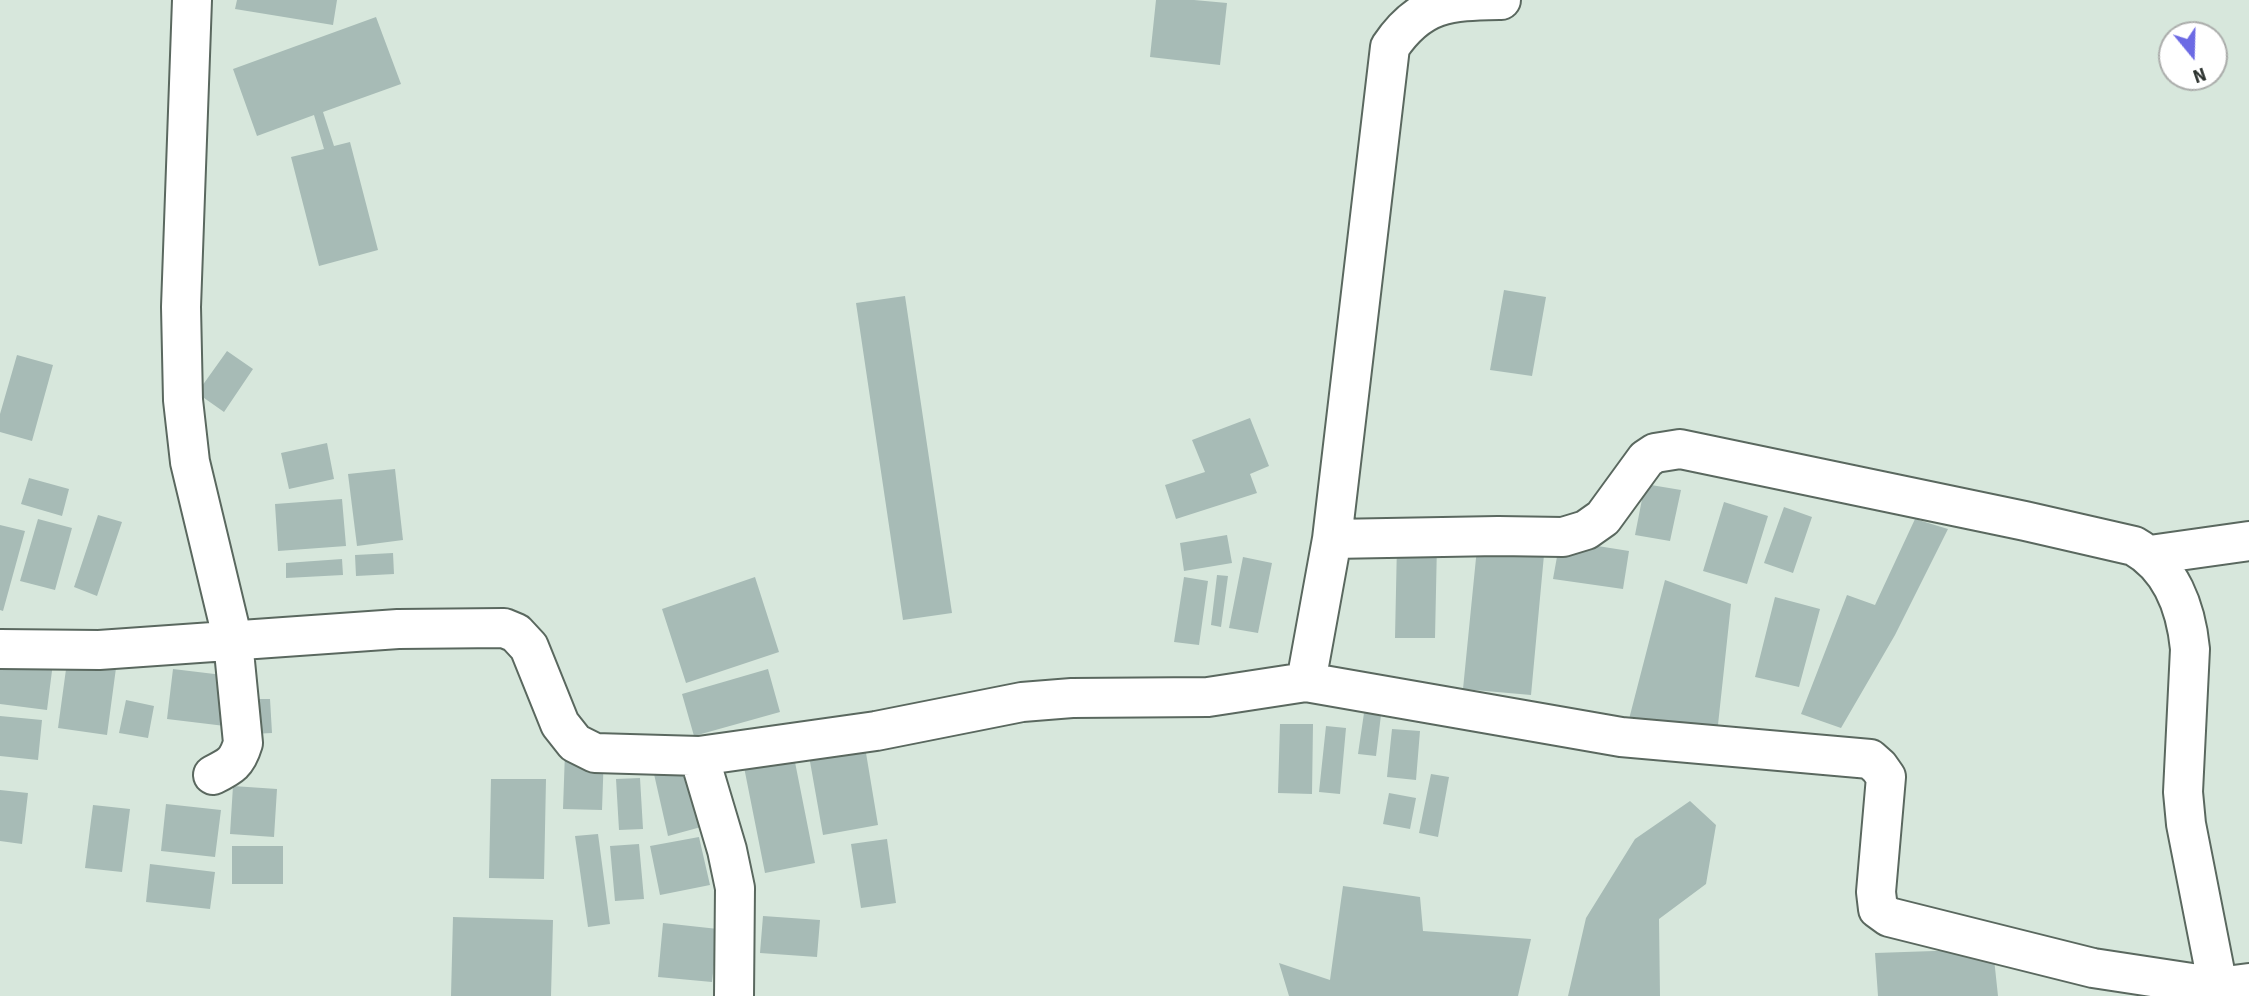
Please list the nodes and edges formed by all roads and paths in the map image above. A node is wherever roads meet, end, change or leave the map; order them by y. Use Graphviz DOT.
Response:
graph roads {
  1 [pos="192,0"];
  2 [pos="1501,0"];
  3 [pos="1332,539"];
  4 [pos="2249,541"];
  5 [pos="2150,555"];
  6 [pos="233,641"];
  7 [pos="0,649"];
  8 [pos="1307,682"];
  9 [pos="699,756"];
  10 [pos="213,775"];
  11 [pos="2234,985"];
  12 [pos="734,996"];
  1 -- 6 [label="street"];
  2 -- 3 [label="street"];
  3 -- 5 [label="street"];
  3 -- 8 [label="street"];
  4 -- 5 [label="street"];
  5 -- 11 [label="street"];
  6 -- 7 [label="street"];
  6 -- 9 [label="street"];
  6 -- 10 [label="street"];
  8 -- 9 [label="street"];
  8 -- 11 [label="street"];
  9 -- 12 [label="street"];
}
